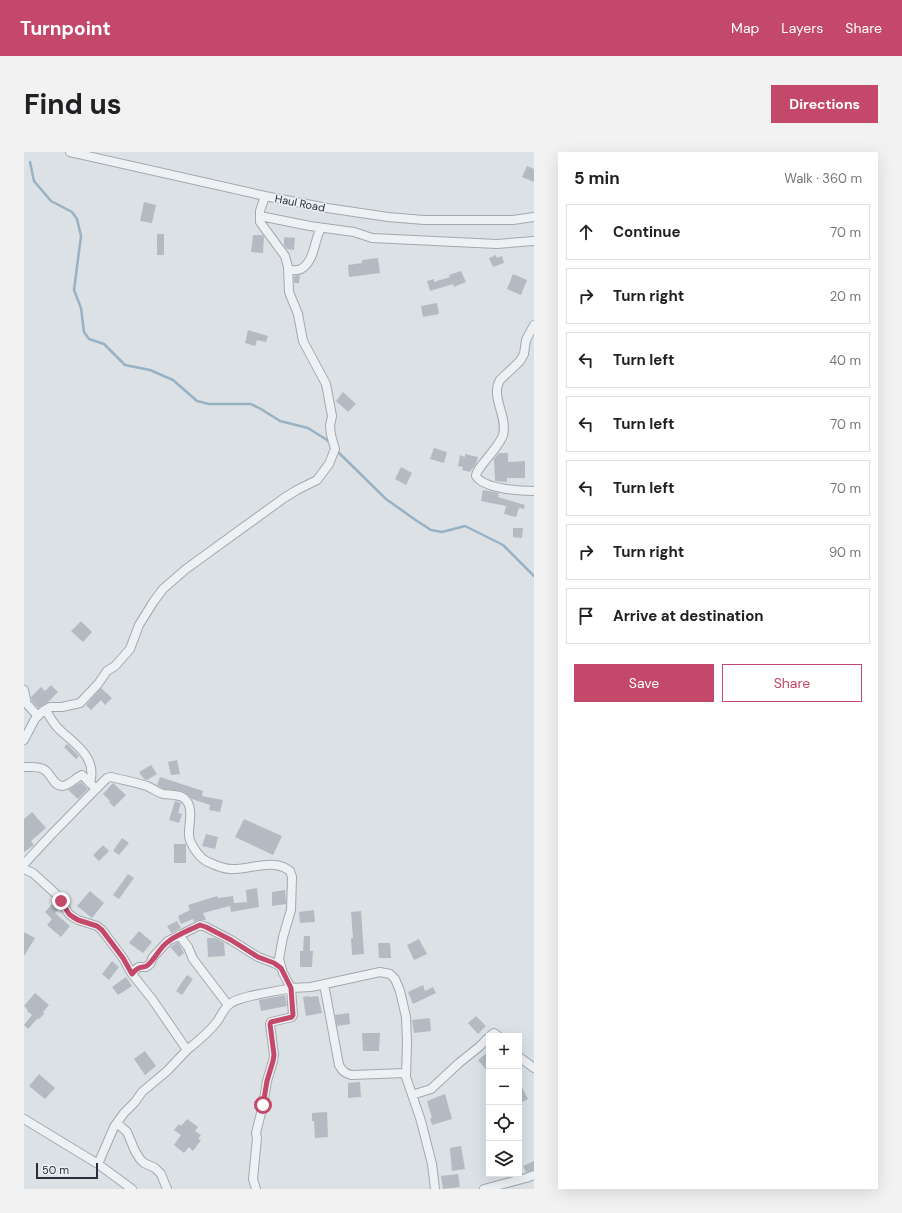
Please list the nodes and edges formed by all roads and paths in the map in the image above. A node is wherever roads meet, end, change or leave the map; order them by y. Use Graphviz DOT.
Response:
graph roads {
  1 [pos="75,152"];
  2 [pos="265,196"];
  3 [pos="260,216"];
  4 [pos="534,217"];
  5 [pos="321,228"];
  6 [pos="534,241"];
  7 [pos="288,270"];
  8 [pos="534,325"];
  9 [pos="534,491"];
  10 [pos="24,690"];
  11 [pos="46,710"];
  12 [pos="38,716"];
  13 [pos="24,740"];
  14 [pos="24,767"];
  15 [pos="93,786"];
  16 [pos="24,864"];
  17 [pos="24,869"];
  18 [pos="179,935"];
  19 [pos="281,968"];
  20 [pos="132,974"];
  21 [pos="324,984"];
  22 [pos="291,988"];
  23 [pos="228,1005"];
  24 [pos="486,1041"];
  25 [pos="187,1050"];
  26 [pos="522,1059"];
  27 [pos="534,1068"];
  28 [pos="406,1073"];
  29 [pos="412,1094"];
  30 [pos="24,1118"];
  31 [pos="117,1123"];
  32 [pos="98,1164"];
  33 [pos="534,1175"];
  34 [pos="132,1189"];
  35 [pos="167,1189"];
  36 [pos="256,1189"];
  37 [pos="435,1189"];
  38 [pos="484,1189"];
  1 -- 2 [label="street, Haul Road"];
  2 -- 3 [label="street"];
  2 -- 4 [label="street, Haul Road"];
  3 -- 5 [label="street"];
  3 -- 7 [label="street"];
  5 -- 6 [label="street"];
  5 -- 7 [label="street"];
  7 -- 11 [label="street"];
  8 -- 9 [label="street"];
  10 -- 12 [label="street"];
  11 -- 12 [label="street"];
  11 -- 15 [label="street"];
  12 -- 13 [label="street"];
  14 -- 15 [label="street"];
  15 -- 16 [label="street"];
  15 -- 19 [label="street"];
  17 -- 20 [label="street"];
  18 -- 19 [label="street"];
  18 -- 20 [label="street"];
  18 -- 23 [label="street"];
  19 -- 22 [label="street"];
  20 -- 25 [label="street"];
  21 -- 22 [label="street"];
  21 -- 28 [label="street"];
  21 -- 28 [label="street"];
  22 -- 23 [label="street"];
  22 -- 36 [label="street"];
  23 -- 25 [label="street"];
  24 -- 29 [label="street"];
  25 -- 31 [label="street"];
  26 -- 27 [label="street"];
  28 -- 29 [label="street"];
  29 -- 37 [label="street"];
  30 -- 32 [label="street"];
  31 -- 32 [label="street"];
  31 -- 35 [label="street"];
  32 -- 34 [label="street"];
  33 -- 38 [label="street"];
}
